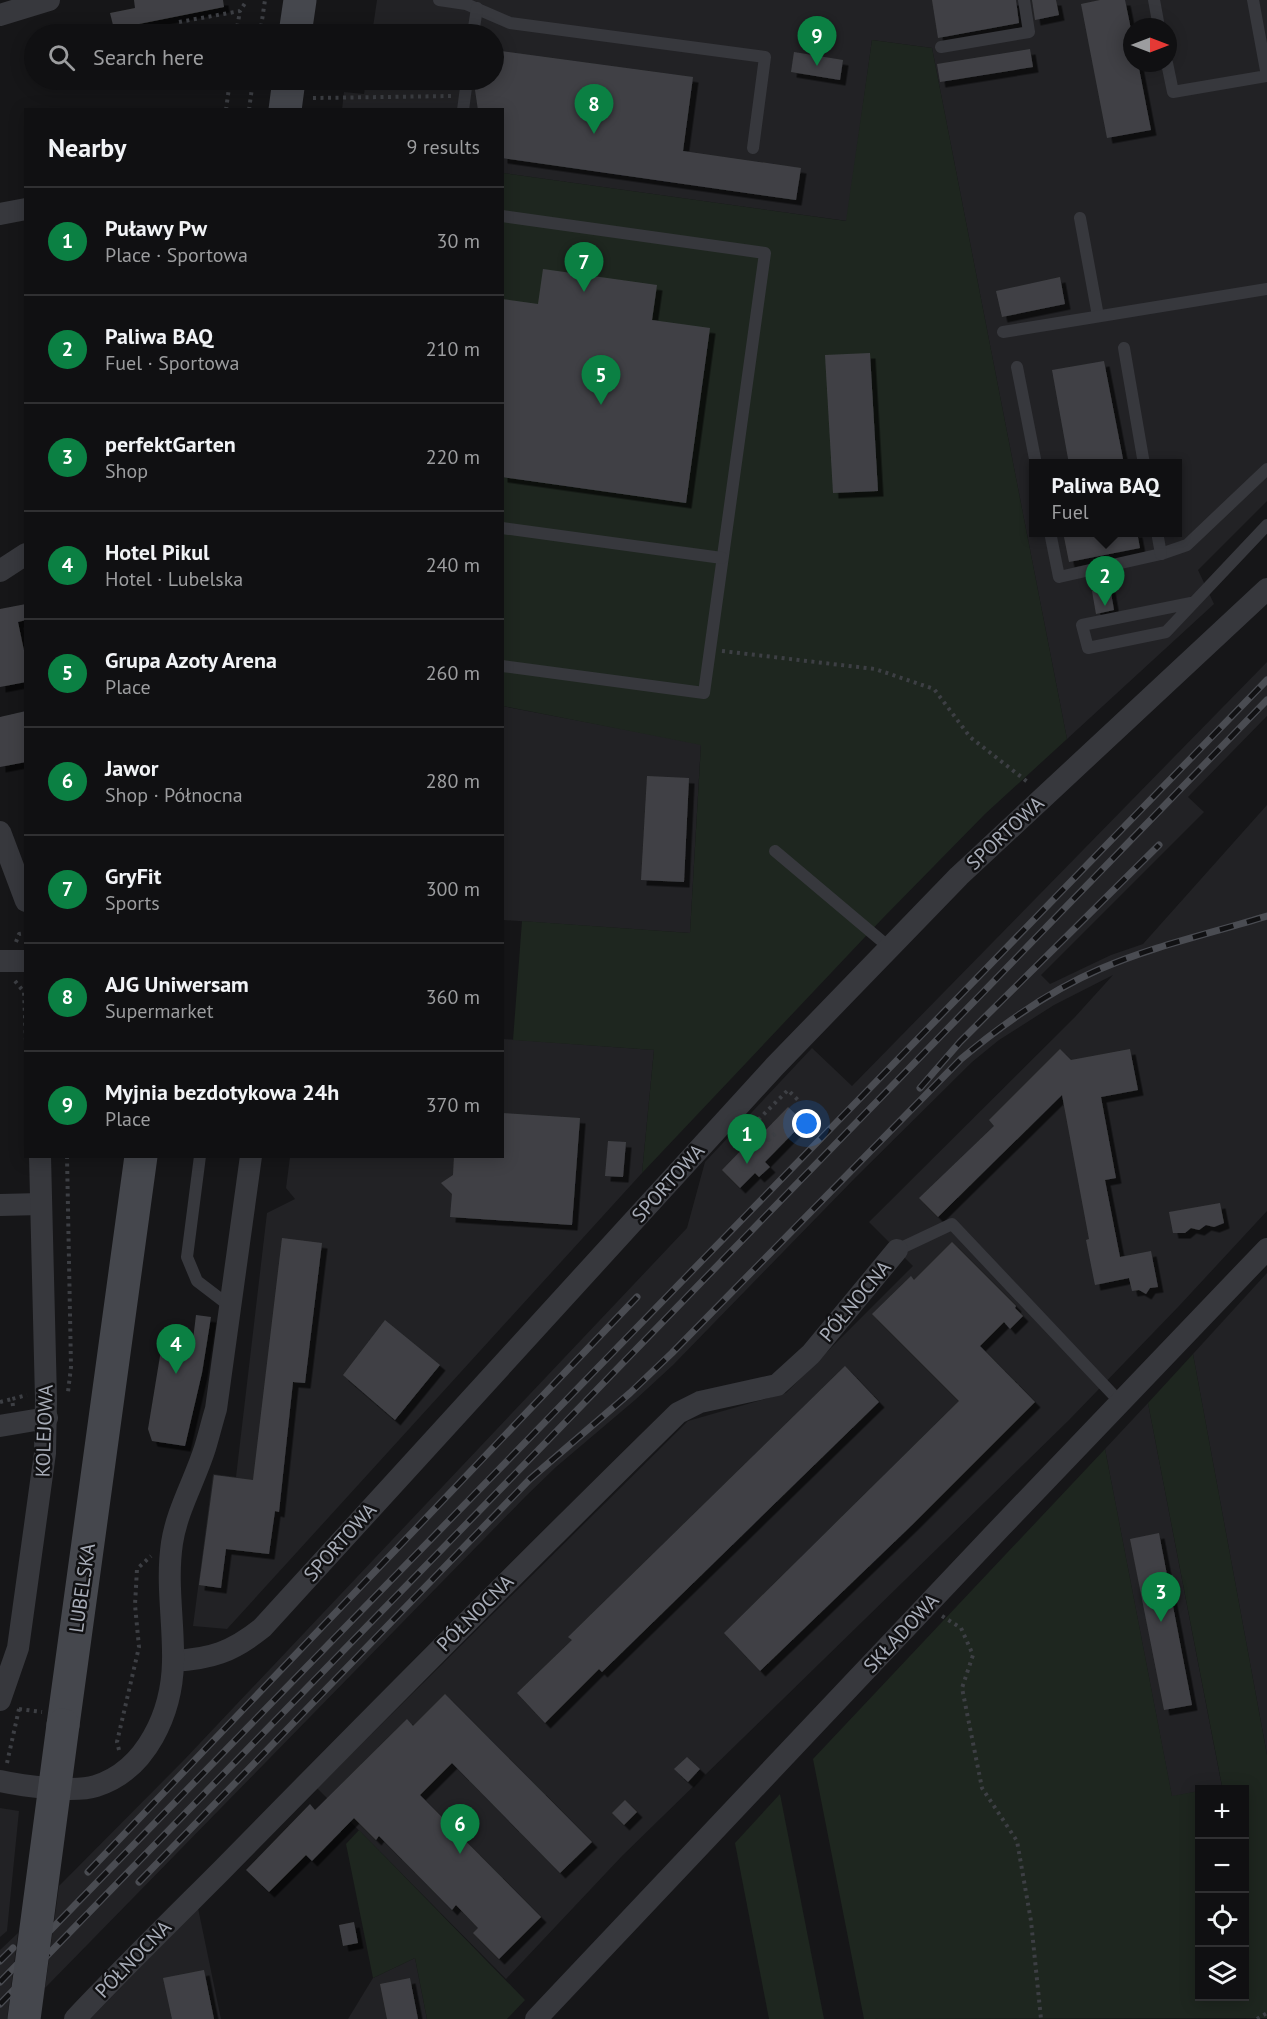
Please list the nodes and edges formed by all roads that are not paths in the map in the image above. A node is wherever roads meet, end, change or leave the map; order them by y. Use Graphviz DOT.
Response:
graph roads {
  1 [pos="49,0"];
  2 [pos="300,0"];
  3 [pos="440,0"];
  4 [pos="1024,0"];
  5 [pos="1154,0"];
  6 [pos="1253,0"];
  7 [pos="477,8"];
  8 [pos="0,15"];
  9 [pos="1157,18"];
  10 [pos="296,24"];
  11 [pos="475,24"];
  12 [pos="941,47"];
  13 [pos="1169,72"];
  14 [pos="1267,76"];
  15 [pos="466,90"];
  16 [pos="463,108"];
  17 [pos="753,148"];
  18 [pos="24,209"];
  19 [pos="0,214"];
  20 [pos="504,216"];
  21 [pos="1080,218"];
  22 [pos="1267,289"];
  23 [pos="1098,316"];
  24 [pos="1003,332"];
  25 [pos="1124,348"];
  26 [pos="1017,367"];
  27 [pos="1035,459"];
  28 [pos="1143,459"];
  29 [pos="1267,469"];
  30 [pos="1267,525"];
  31 [pos="504,528"];
  32 [pos="1051,537"];
  33 [pos="1158,537"];
  34 [pos="1161,554"];
  35 [pos="24,555"];
  36 [pos="722,558"];
  37 [pos="0,571"];
  38 [pos="1267,590"];
  39 [pos="1191,603"];
  40 [pos="504,666"];
  41 [pos="0,832"];
  42 [pos="775,851"];
  43 [pos="24,897"];
  44 [pos="890,948"];
  45 [pos="0,961"];
  46 [pos="24,962"];
  47 [pos="40,1158"];
  48 [pos="141,1158"];
  49 [pos="200,1158"];
  50 [pos="251,1158"];
  51 [pos="41,1204"];
  52 [pos="0,1205"];
  53 [pos="1267,1249"];
  54 [pos="897,1250"];
  55 [pos="231,1307"];
  56 [pos="1120,1402"];
  57 [pos="47,1418"];
  58 [pos="0,1426"];
  59 [pos="173,1661"];
  60 [pos="12,1704"];
  61 [pos="2,1782"];
  62 [pos="24,2019"];
  63 [pos="75,2019"];
  64 [pos="536,2019"];
  1 -- 8 [label="street"];
  2 -- 10 [label="main road"];
  3 -- 7 [label="lane"];
  4 -- 12 [label="lane"];
  5 -- 9 [label="lane"];
  6 -- 14 [label="lane"];
  7 -- 11 [label="lane"];
  7 -- 17 [label="lane"];
  13 -- 14 [label="lane"];
  15 -- 16 [label="lane"];
  18 -- 19 [label="street"];
  20 -- 36 [label="lane"];
  21 -- 23 [label="lane"];
  22 -- 23 [label="lane"];
  23 -- 24 [label="lane"];
  25 -- 28 [label="lane"];
  26 -- 27 [label="lane"];
  29 -- 34 [label="lane"];
  30 -- 39 [label="lane"];
  31 -- 36 [label="lane"];
  32 -- 34 [label="lane"];
  33 -- 34 [label="lane"];
  35 -- 37 [label="street"];
  36 -- 40 [label="lane"];
  38 -- 44 [label="street, SPORTOWA"];
  39 -- 39 [label="lane"];
  41 -- 43 [label="street"];
  42 -- 44 [label="lane"];
  44 -- 59 [label="street, SPORTOWA"];
  45 -- 46 [label="street"];
  47 -- 51 [label="street, KOLEJOWA"];
  48 -- 62 [label="main road, LUBELSKA, bridge"];
  49 -- 55 [label="lane"];
  50 -- 55 [label="street"];
  51 -- 52 [label="street"];
  51 -- 57 [label="street, KOLEJOWA"];
  53 -- 56 [label="street, SKŁADOWA"];
  54 -- 56 [label="lane"];
  54 -- 63 [label="street, PÓŁNOCNA"];
  55 -- 59 [label="street"];
  56 -- 64 [label="street, SKŁADOWA"];
  57 -- 58 [label="street"];
  57 -- 60 [label="street, KOLEJOWA"];
  59 -- 61 [label="street"];
}
